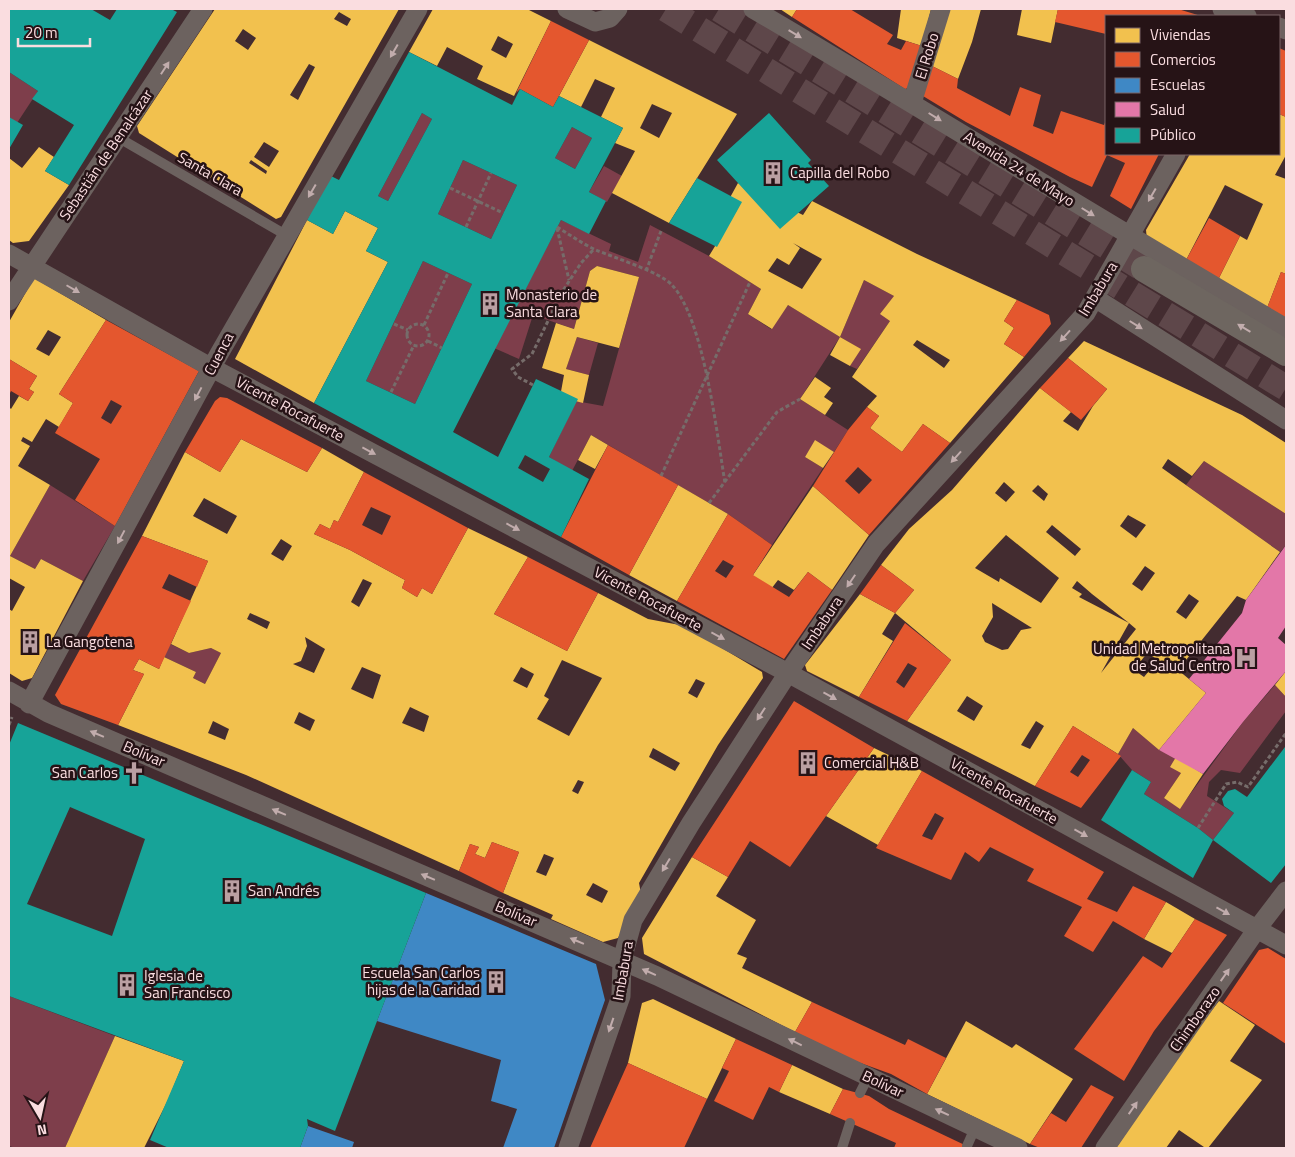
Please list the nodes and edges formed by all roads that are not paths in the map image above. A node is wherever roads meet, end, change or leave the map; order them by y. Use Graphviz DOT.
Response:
graph roads {
  1 [pos="203,9"];
  2 [pos="418,9"];
  3 [pos="567,9"];
  4 [pos="618,9"];
  5 [pos="753,9"];
  6 [pos="941,9"];
  7 [pos="1222,9"];
  8 [pos="1243,15"];
  9 [pos="912,103"];
  10 [pos="119,138"];
  11 [pos="1175,155"];
  12 [pos="286,235"];
  13 [pos="1128,236"];
  14 [pos="9,254"];
  15 [pos="31,265"];
  16 [pos="1144,269"];
  17 [pos="1095,298"];
  18 [pos="9,301"];
  19 [pos="1286,328"];
  20 [pos="1286,353"];
  21 [pos="212,368"];
  22 [pos="1286,420"];
  23 [pos="788,673"];
  24 [pos="9,691"];
  25 [pos="29,704"];
  26 [pos="1286,891"];
  27 [pos="1257,929"];
  28 [pos="1286,945"];
  29 [pos="622,960"];
  30 [pos="850,1123"];
  31 [pos="975,1128"];
  32 [pos="967,1146"];
  33 [pos="568,1148"];
  34 [pos="842,1148"];
  35 [pos="1018,1148"];
  36 [pos="1105,1148"];
  10 -- 1 [label="street, Sebastián de Benalcázar, one-way"];
  2 -- 12 [label="street, Cuenca, one-way"];
  3 -- 4 [label="street"];
  5 -- 9 [label="street, Avenida 24 de Mayo, one-way"];
  6 -- 9 [label="street, El Robo"];
  7 -- 8 [label="street"];
  9 -- 13 [label="street, Avenida 24 de Mayo, one-way"];
  10 -- 12 [label="lane, Santa Clara"];
  10 -- 15 [label="street, Sebastián de Benalcázar"];
  11 -- 13 [label="street, Imbabura, one-way"];
  12 -- 21 [label="street, Cuenca"];
  13 -- 17 [label="street, Imbabura"];
  13 -- 19 [label="street, Avenida 24 de Mayo"];
  14 -- 15 [label="street, Vicente Rocafuerte"];
  15 -- 18 [label="street, Sebastián de Benalcázar"];
  15 -- 21 [label="street, Vicente Rocafuerte, one-way"];
  20 -- 16 [label="main road, one-way"];
  17 -- 22 [label="street, one-way"];
  17 -- 23 [label="street, Imbabura, one-way"];
  21 -- 23 [label="street, Vicente Rocafuerte, one-way"];
  21 -- 25 [label="street, Cuenca, one-way"];
  23 -- 27 [label="street, Vicente Rocafuerte, one-way"];
  23 -- 29 [label="street, Imbabura, one-way"];
  24 -- 25 [label="street, Bolívar"];
  29 -- 25 [label="street, Bolívar, one-way"];
  26 -- 27 [label="street, Chimborazo"];
  27 -- 28 [label="street, Vicente Rocafuerte"];
  36 -- 27 [label="street, Chimborazo, one-way"];
  31 -- 29 [label="street, Bolívar, one-way"];
  29 -- 33 [label="street, Imbabura, one-way"];
  30 -- 34 [label="lane"];
  31 -- 32 [label="lane"];
  31 -- 35 [label="street, Bolívar"];
}
